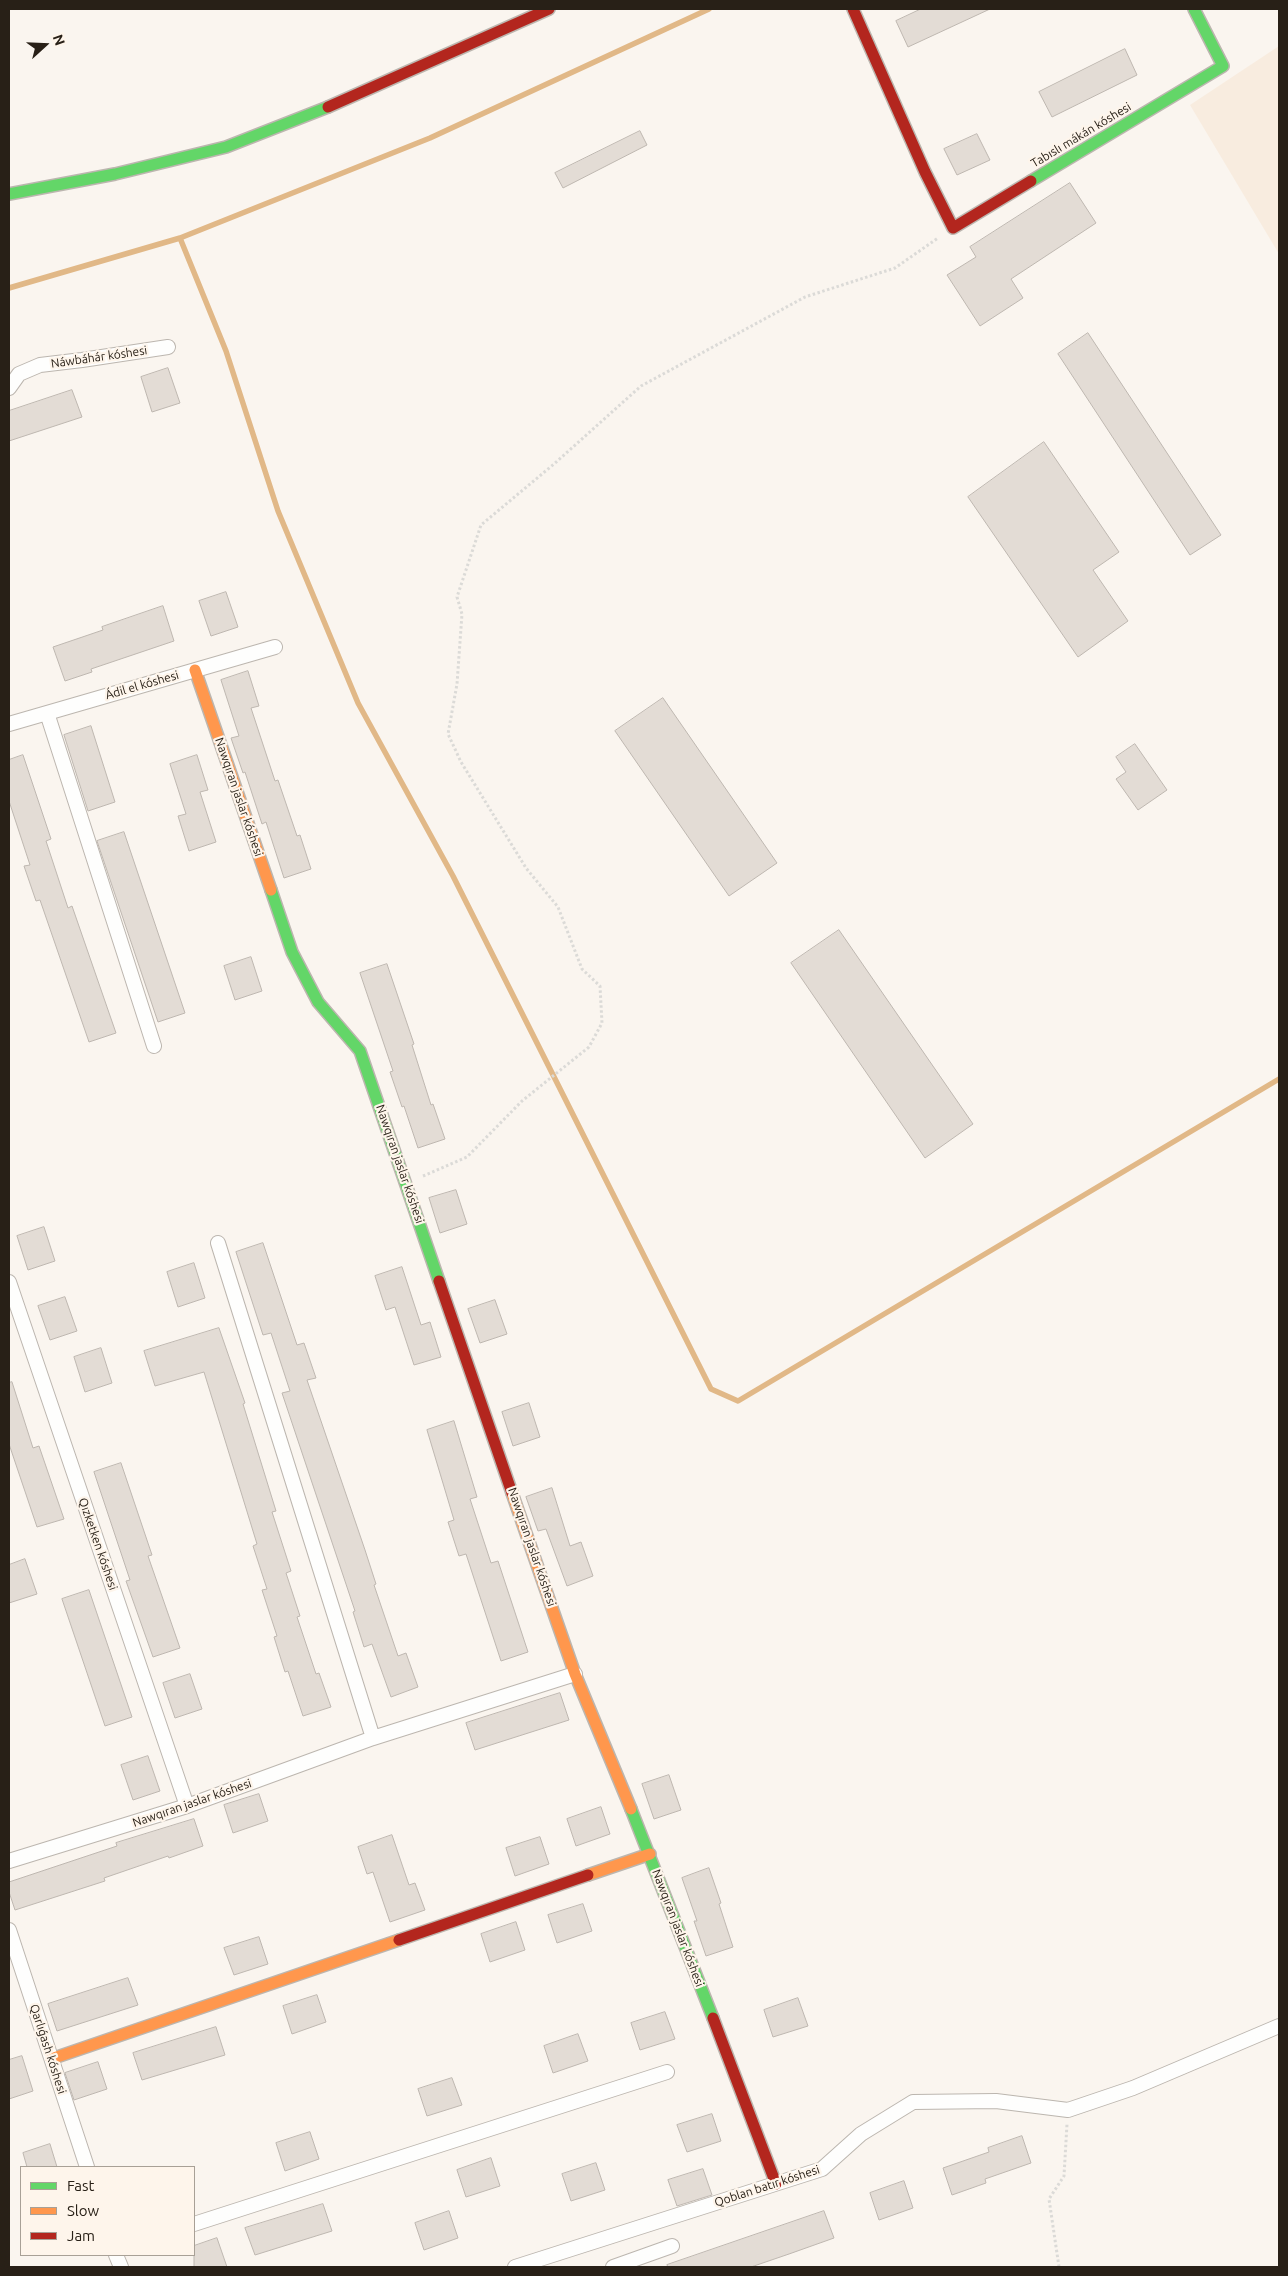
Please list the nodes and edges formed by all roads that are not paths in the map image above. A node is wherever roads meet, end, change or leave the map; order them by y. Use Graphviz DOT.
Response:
graph roads {
  1 [pos="548,9"];
  2 [pos="853,9"];
  3 [pos="1194,9"];
  4 [pos="9,194"];
  5 [pos="168,346"];
  6 [pos="9,388"];
  7 [pos="275,647"];
  8 [pos="195,670"];
  9 [pos="47,713"];
  10 [pos="9,724"];
  11 [pos="154,1046"];
  12 [pos="218,1243"];
  13 [pos="9,1282"];
  14 [pos="576,1674"];
  15 [pos="373,1738"];
  16 [pos="186,1806"];
  17 [pos="650,1854"];
  18 [pos="9,1861"];
  19 [pos="9,1930"];
  20 [pos="1279,2026"];
  21 [pos="51,2059"];
  22 [pos="667,2072"];
  23 [pos="87,2166"];
  24 [pos="776,2184"];
  25 [pos="195,2224"];
  26 [pos="672,2246"];
  27 [pos="515,2267"];
  28 [pos="613,2267"];
  1 -- 4 [label="street"];
  2 -- 3 [label="street, Tabıslı mákán kóshesi"];
  5 -- 6 [label="street, Náwbáhár kóshesi"];
  7 -- 8 [label="street, Ádil el kóshesi"];
  8 -- 9 [label="street, Ádil el kóshesi"];
  8 -- 14 [label="street, Nawqıran jaslar kóshesi"];
  9 -- 10 [label="street, Ádil el kóshesi"];
  9 -- 11 [label="street"];
  12 -- 15 [label="street"];
  13 -- 16 [label="street, Qızketken kóshesi"];
  14 -- 15 [label="street, Nawqıran jaslar kóshesi"];
  14 -- 17 [label="street, Nawqıran jaslar kóshesi"];
  15 -- 16 [label="street, Nawqıran jaslar kóshesi"];
  16 -- 18 [label="street, Nawqıran jaslar kóshesi"];
  17 -- 21 [label="street"];
  17 -- 24 [label="street, Nawqıran jaslar kóshesi"];
  19 -- 21 [label="street, Qarlıǵash kóshesi"];
  20 -- 24 [label="street, Qoblan batır kóshesi"];
  21 -- 23 [label="street, Qarlıǵash kóshesi"];
  22 -- 25 [label="street"];
  24 -- 27 [label="street, Qoblan batır kóshesi"];
  26 -- 28 [label="street"];
}
